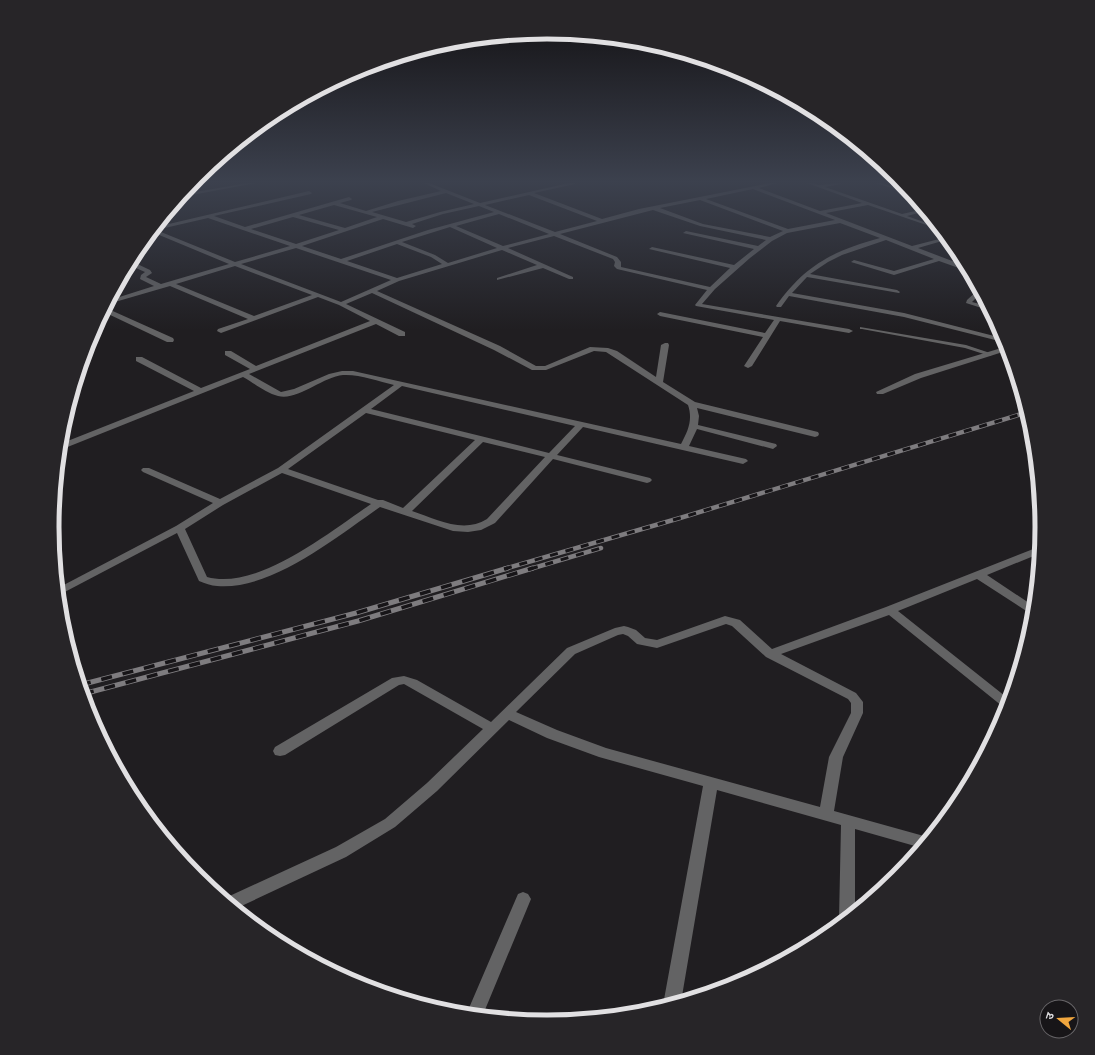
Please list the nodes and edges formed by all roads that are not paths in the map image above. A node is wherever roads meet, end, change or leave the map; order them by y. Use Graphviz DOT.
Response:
graph roads {
  1 [pos="159,232"];
  2 [pos="254,232"];
  3 [pos="339,232"];
  4 [pos="426,232"];
  5 [pos="466,232"];
  6 [pos="551,232"];
  7 [pos="561,232"];
  8 [pos="738,232"];
  9 [pos="785,232"];
  10 [pos="871,232"];
  11 [pos="686,233"];
  12 [pos="555,234"];
  13 [pos="887,238"];
  14 [pos="771,239"];
  15 [pos="942,240"];
  16 [pos="396,242"];
  17 [pos="295,246"];
  18 [pos="502,248"];
  19 [pos="759,248"];
  20 [pos="912,248"];
  21 [pos="652,249"];
  22 [pos="939,259"];
  23 [pos="341,261"];
  24 [pos="854,262"];
  25 [pos="234,264"];
  26 [pos="446,264"];
  27 [pos="135,266"];
  28 [pos="542,266"];
  29 [pos="735,267"];
  30 [pos="961,267"];
  31 [pos="805,275"];
  32 [pos="571,278"];
  33 [pos="499,279"];
  34 [pos="397,280"];
  35 [pos="171,284"];
  36 [pos="161,287"];
  37 [pos="712,289"];
  38 [pos="372,291"];
  39 [pos="898,292"];
  40 [pos="788,294"];
  41 [pos="977,294"];
  42 [pos="318,295"];
  43 [pos="115,300"];
  44 [pos="341,304"];
  45 [pos="779,306"];
  46 [pos="984,307"];
  47 [pos="109,312"];
  48 [pos="660,314"];
  49 [pos="254,319"];
  50 [pos="778,319"];
  51 [pos="376,321"];
  52 [pos="862,328"];
  53 [pos="849,331"];
  54 [pos="221,332"];
  55 [pos="402,334"];
  56 [pos="767,336"];
  57 [pos="998,339"];
  58 [pos="170,340"];
  59 [pos="665,345"];
  60 [pos="1002,350"];
  61 [pos="228,353"];
  62 [pos="990,354"];
  63 [pos="139,359"];
  64 [pos="748,366"];
  65 [pos="256,369"];
  66 [pos="243,374"];
  67 [pos="659,382"];
  68 [pos="399,385"];
  69 [pos="200,392"];
  70 [pos="880,392"];
  71 [pos="692,404"];
  72 [pos="366,410"];
  73 [pos="580,425"];
  74 [pos="694,426"];
  75 [pos="815,434"];
  76 [pos="481,439"];
  77 [pos="66,445"];
  78 [pos="773,446"];
  79 [pos="684,448"];
  80 [pos="551,456"];
  81 [pos="743,461"];
  82 [pos="146,470"];
  83 [pos="281,470"];
  84 [pos="647,480"];
  85 [pos="380,502"];
  86 [pos="220,503"];
  87 [pos="406,511"];
  88 [pos="180,528"];
  89 [pos="1035,551"];
  90 [pos="978,574"];
  91 [pos="63,589"];
  92 [pos="1029,608"];
  93 [pos="890,610"];
  94 [pos="770,654"];
  95 [pos="1004,702"];
  96 [pos="506,713"];
  97 [pos="491,728"];
  98 [pos="280,751"];
  99 [pos="711,783"];
  100 [pos="826,814"];
  101 [pos="848,821"];
  102 [pos="922,842"];
  103 [pos="523,899"];
  104 [pos="234,902"];
  105 [pos="847,913"];
  106 [pos="673,999"];
  107 [pos="476,1011"];
  1 -- 25 [label="street"];
  2 -- 17 [label="street"];
  3 -- 17 [label="street"];
  4 -- 16 [label="street"];
  5 -- 18 [label="street"];
  6 -- 12 [label="street"];
  7 -- 12 [label="street"];
  8 -- 14 [label="street"];
  9 -- 14 [label="street"];
  10 -- 13 [label="street"];
  11 -- 19 [label="street"];
  12 -- 18 [label="street"];
  12 -- 37 [label="street"];
  13 -- 20 [label="street"];
  13 -- 31 [label="street"];
  14 -- 19 [label="street"];
  15 -- 20 [label="street"];
  16 -- 23 [label="street"];
  16 -- 26 [label="street"];
  17 -- 23 [label="street"];
  17 -- 25 [label="street"];
  18 -- 26 [label="street"];
  18 -- 28 [label="street"];
  19 -- 29 [label="street"];
  20 -- 22 [label="street"];
  21 -- 29 [label="street"];
  22 -- 24 [label="street"];
  22 -- 30 [label="street"];
  23 -- 34 [label="street"];
  25 -- 35 [label="street"];
  25 -- 42 [label="street"];
  26 -- 34 [label="street"];
  27 -- 36 [label="street"];
  28 -- 32 [label="street"];
  28 -- 33 [label="street"];
  29 -- 37 [label="street"];
  31 -- 39 [label="street"];
  31 -- 40 [label="street"];
  34 -- 38 [label="street"];
  35 -- 36 [label="street"];
  35 -- 49 [label="street"];
  36 -- 43 [label="street"];
  37 -- 50 [label="street"];
  38 -- 44 [label="street"];
  38 -- 67 [label="street"];
  40 -- 45 [label="street"];
  40 -- 57 [label="street"];
  41 -- 46 [label="street"];
  42 -- 44 [label="street"];
  42 -- 49 [label="street"];
  44 -- 51 [label="street"];
  47 -- 58 [label="street"];
  48 -- 56 [label="street"];
  49 -- 54 [label="street"];
  50 -- 53 [label="street"];
  50 -- 56 [label="street"];
  51 -- 55 [label="street"];
  51 -- 65 [label="street"];
  52 -- 62 [label="lane"];
  56 -- 64 [label="street"];
  59 -- 67 [label="street"];
  60 -- 62 [label="street"];
  61 -- 65 [label="street"];
  62 -- 70 [label="street"];
  63 -- 69 [label="street"];
  65 -- 66 [label="street"];
  66 -- 68 [label="street"];
  66 -- 69 [label="street"];
  67 -- 71 [label="street"];
  68 -- 72 [label="street"];
  68 -- 73 [label="street"];
  69 -- 77 [label="street"];
  71 -- 74 [label="street"];
  71 -- 75 [label="street"];
  72 -- 76 [label="street"];
  72 -- 83 [label="street"];
  73 -- 79 [label="street"];
  73 -- 80 [label="street"];
  74 -- 78 [label="street"];
  74 -- 79 [label="street"];
  76 -- 80 [label="street"];
  76 -- 87 [label="street"];
  79 -- 81 [label="street"];
  80 -- 84 [label="street"];
  80 -- 87 [label="street"];
  82 -- 86 [label="street"];
  83 -- 85 [label="street"];
  83 -- 86 [label="street"];
  85 -- 87 [label="street"];
  85 -- 88 [label="street"];
  86 -- 88 [label="street"];
  88 -- 91 [label="street"];
  89 -- 90 [label="street"];
  90 -- 92 [label="street"];
  90 -- 93 [label="street"];
  93 -- 94 [label="street"];
  93 -- 95 [label="street"];
  94 -- 96 [label="street"];
  94 -- 100 [label="street"];
  96 -- 97 [label="street"];
  96 -- 99 [label="street"];
  97 -- 98 [label="street"];
  97 -- 104 [label="street"];
  99 -- 100 [label="street"];
  99 -- 106 [label="street"];
  100 -- 101 [label="street"];
  101 -- 102 [label="street"];
  101 -- 105 [label="street"];
  103 -- 107 [label="street"];
}
